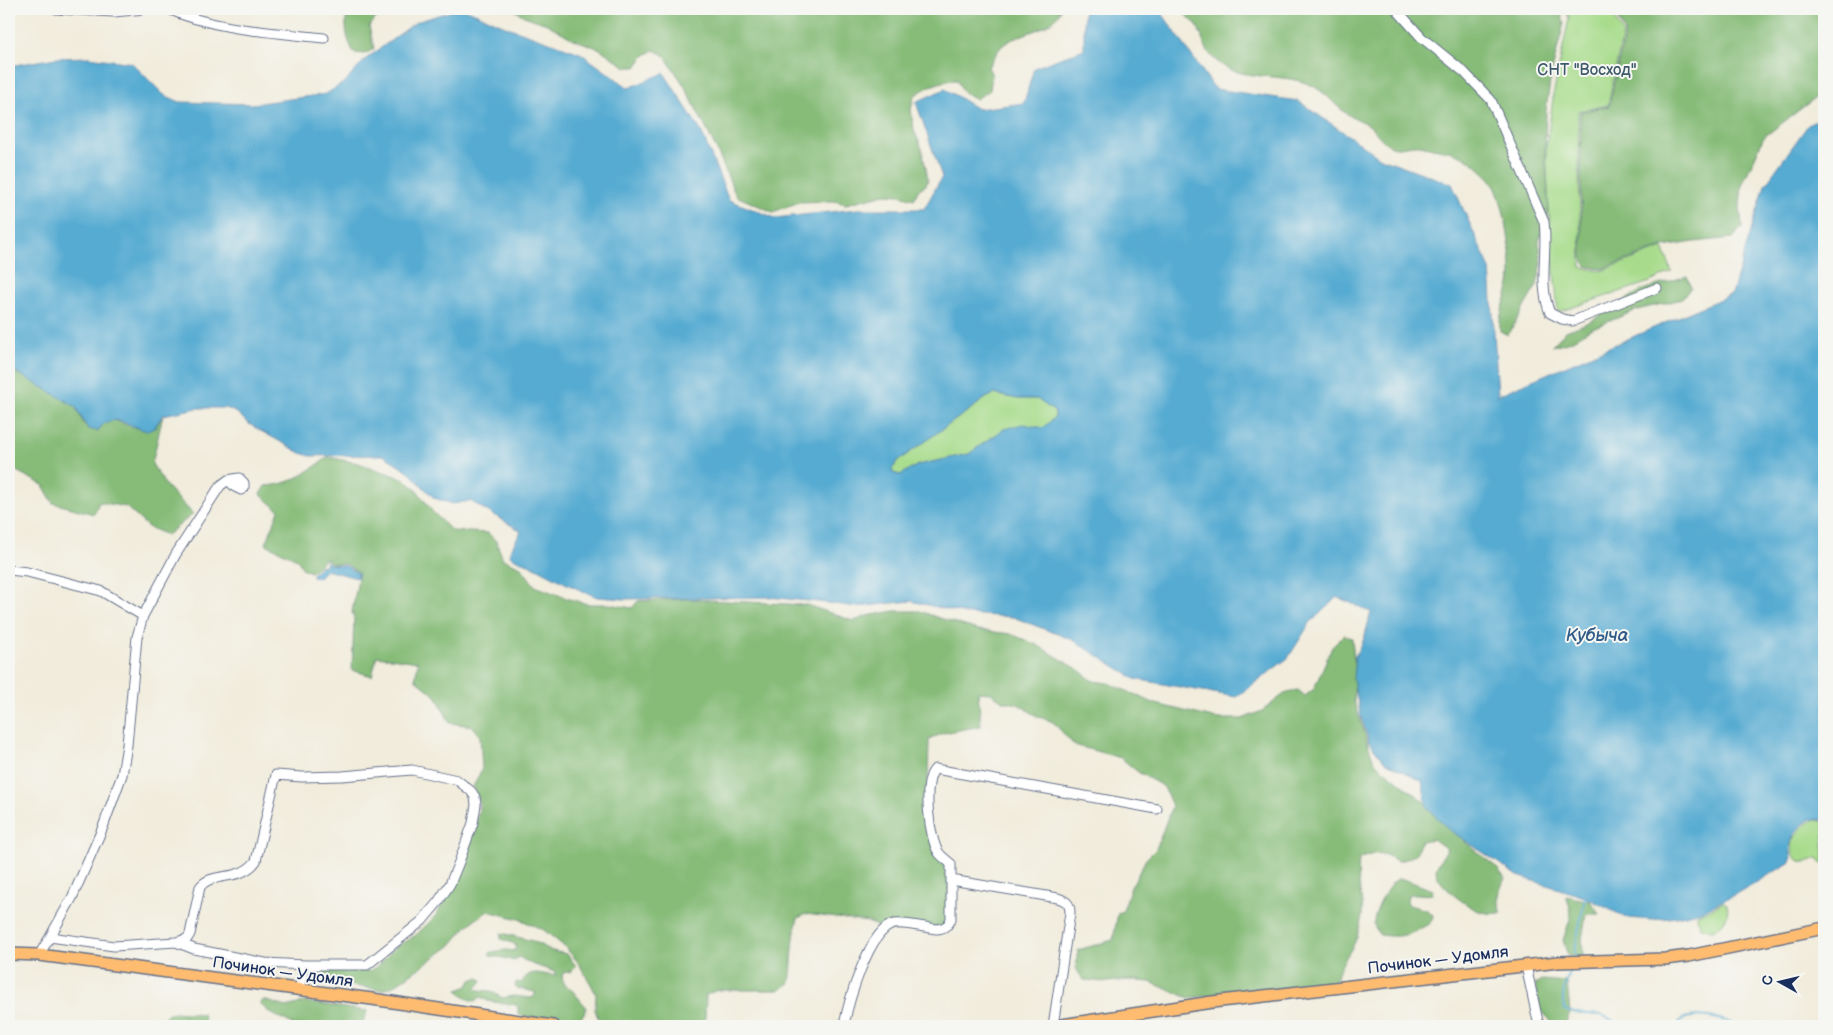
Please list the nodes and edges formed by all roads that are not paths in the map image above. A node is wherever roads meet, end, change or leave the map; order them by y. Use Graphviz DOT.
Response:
graph roads {
  1 [pos="56,9"];
  2 [pos="144,9"];
  3 [pos="168,9"];
  4 [pos="1396,9"];
  5 [pos="324,38"];
  6 [pos="1657,288"];
  7 [pos="228,480"];
  8 [pos="9,570"];
  9 [pos="143,616"];
  10 [pos="1157,809"];
  11 [pos="951,880"];
  12 [pos="1824,928"];
  13 [pos="50,937"];
  14 [pos="176,942"];
  15 [pos="9,954"];
  16 [pos="39,955"];
  17 [pos="305,965"];
  18 [pos="1526,966"];
  19 [pos="299,989"];
  20 [pos="1538,1016"];
  21 [pos="553,1026"];
  22 [pos="844,1026"];
  23 [pos="1054,1026"];
  24 [pos="1538,1026"];
  25 [pos="1547,1026"];
  1 -- 2 [label="street"];
  3 -- 5 [label="street"];
  4 -- 6 [label="street"];
  7 -- 9 [label="street"];
  8 -- 9 [label="street"];
  9 -- 13 [label="street"];
  10 -- 11 [label="street"];
  11 -- 22 [label="street"];
  11 -- 23 [label="street"];
  12 -- 18 [label="main road, Починок — Удомля"];
  13 -- 14 [label="street"];
  13 -- 16 [label="street"];
  14 -- 17 [label="street"];
  14 -- 17 [label="street"];
  15 -- 16 [label="main road, Починок — Удомля"];
  16 -- 19 [label="main road, Починок — Удомля"];
  17 -- 19 [label="street"];
  18 -- 20 [label="street"];
  18 -- 23 [label="main road, Починок — Удомля"];
  19 -- 21 [label="main road, Починок — Удомля"];
  20 -- 24 [label="street"];
  20 -- 25 [label="street"];
}
